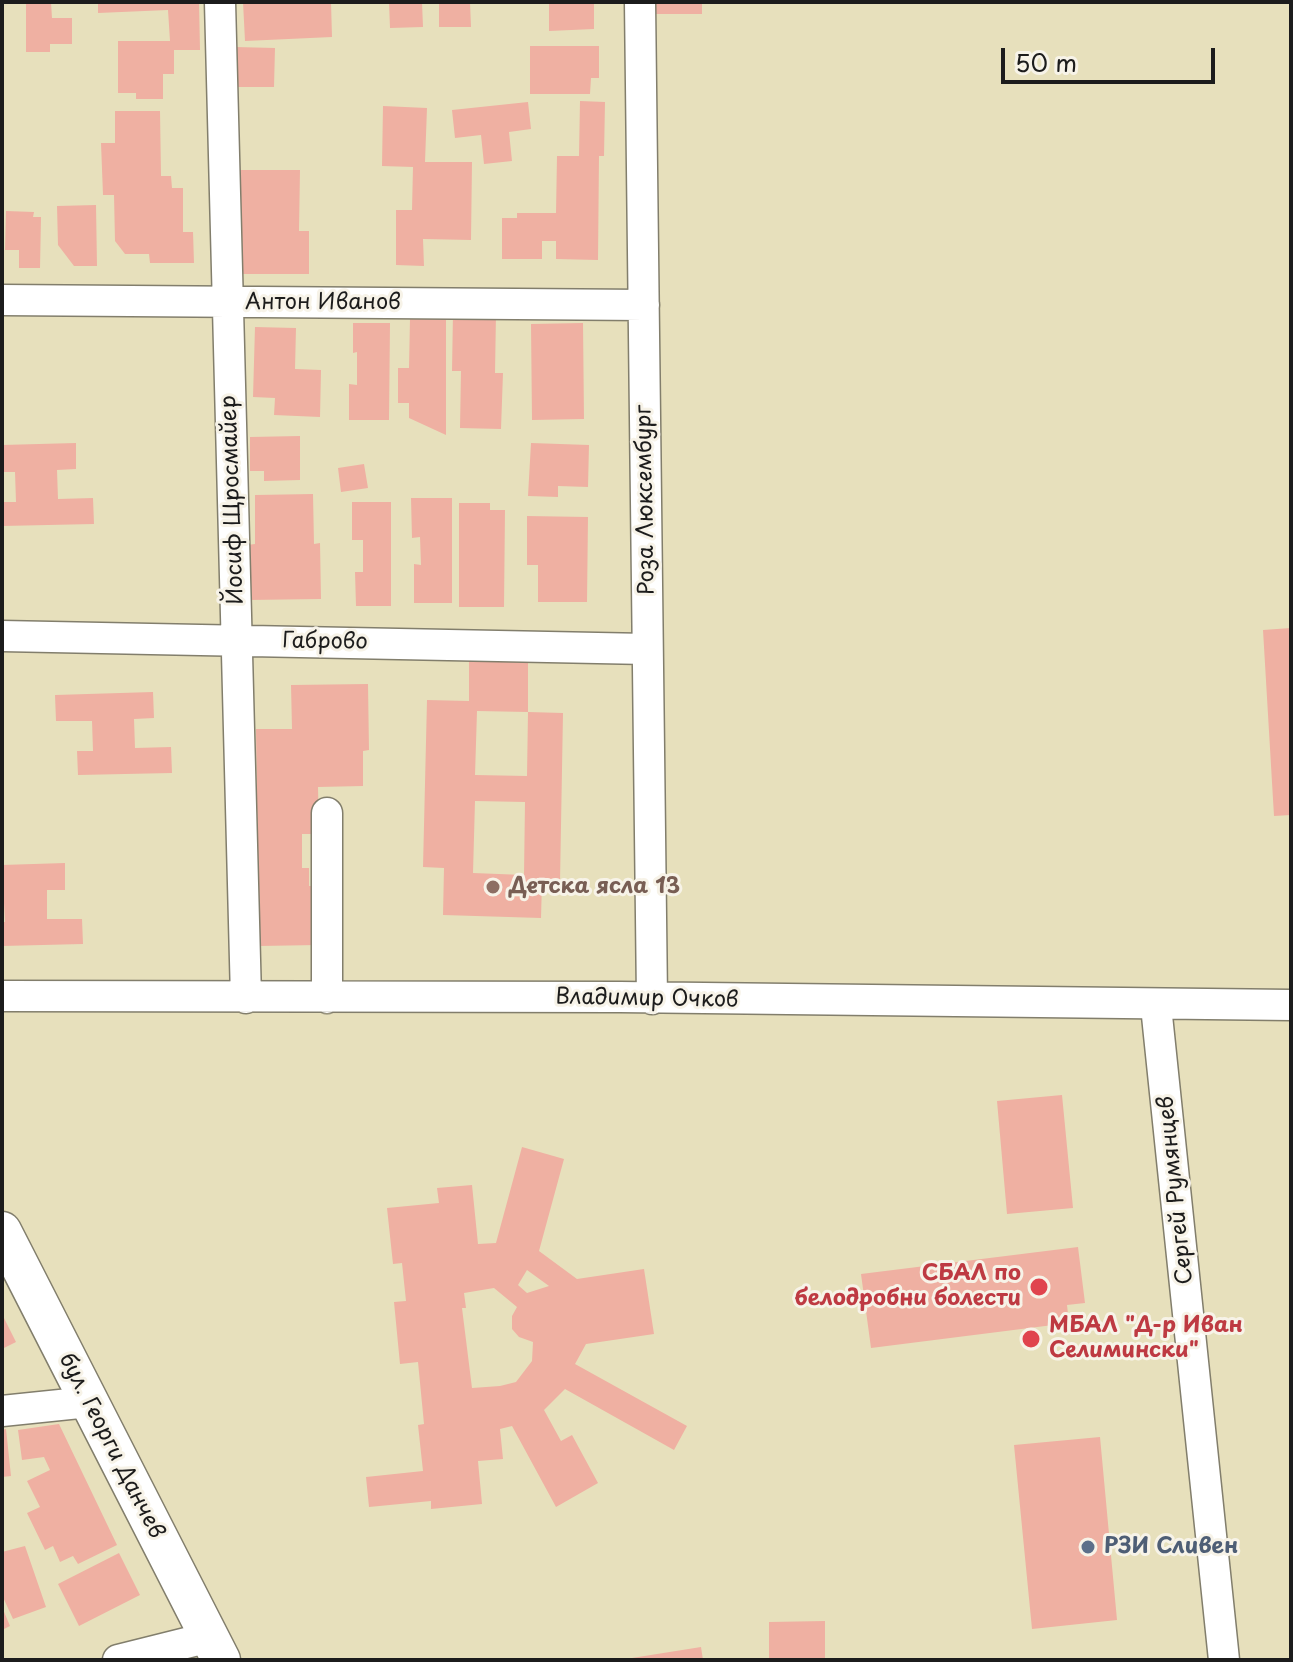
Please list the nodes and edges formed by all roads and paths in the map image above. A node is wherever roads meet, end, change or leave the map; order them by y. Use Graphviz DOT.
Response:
graph roads {
  1 [pos="220,2"];
  2 [pos="640,2"];
  3 [pos="2,300"];
  4 [pos="228,302"];
  5 [pos="644,305"];
  6 [pos="2,636"];
  7 [pos="237,641"];
  8 [pos="647,649"];
  9 [pos="327,813"];
  10 [pos="2,996"];
  11 [pos="246,998"];
  12 [pos="327,998"];
  13 [pos="652,999"];
  14 [pos="1291,1005"];
  15 [pos="1156,1006"];
  16 [pos="2,1231"];
  17 [pos="89,1402"];
  18 [pos="2,1411"];
  19 [pos="215,1649"];
  20 [pos="118,1660"];
  21 [pos="1224,1660"];
  1 -- 4 [label="street, Йосиф Щросмайер"];
  2 -- 5 [label="street, Роза Люксембург"];
  3 -- 4 [label="street, Антон Иванов"];
  4 -- 5 [label="street, Антон Иванов"];
  4 -- 7 [label="street, Йосиф Щросмайер"];
  5 -- 8 [label="street, Роза Люксембург"];
  6 -- 7 [label="street, Габрово"];
  7 -- 8 [label="street, Габрово"];
  7 -- 11 [label="street, Йосиф Щросмайер"];
  8 -- 13 [label="street, Роза Люксембург"];
  9 -- 12 [label="street"];
  10 -- 11 [label="street, Владимир Очков"];
  11 -- 12 [label="street, Владимир Очков"];
  12 -- 13 [label="street, Владимир Очков"];
  13 -- 15 [label="street, Владимир Очков"];
  14 -- 15 [label="street, Владимир Очков"];
  15 -- 21 [label="street, Сергей Румянцев"];
  16 -- 17 [label="main road, бул. Георги Данчев"];
  17 -- 18 [label="street"];
  17 -- 19 [label="main road, бул. Георги Данчев"];
  19 -- 20 [label="street"];
}
